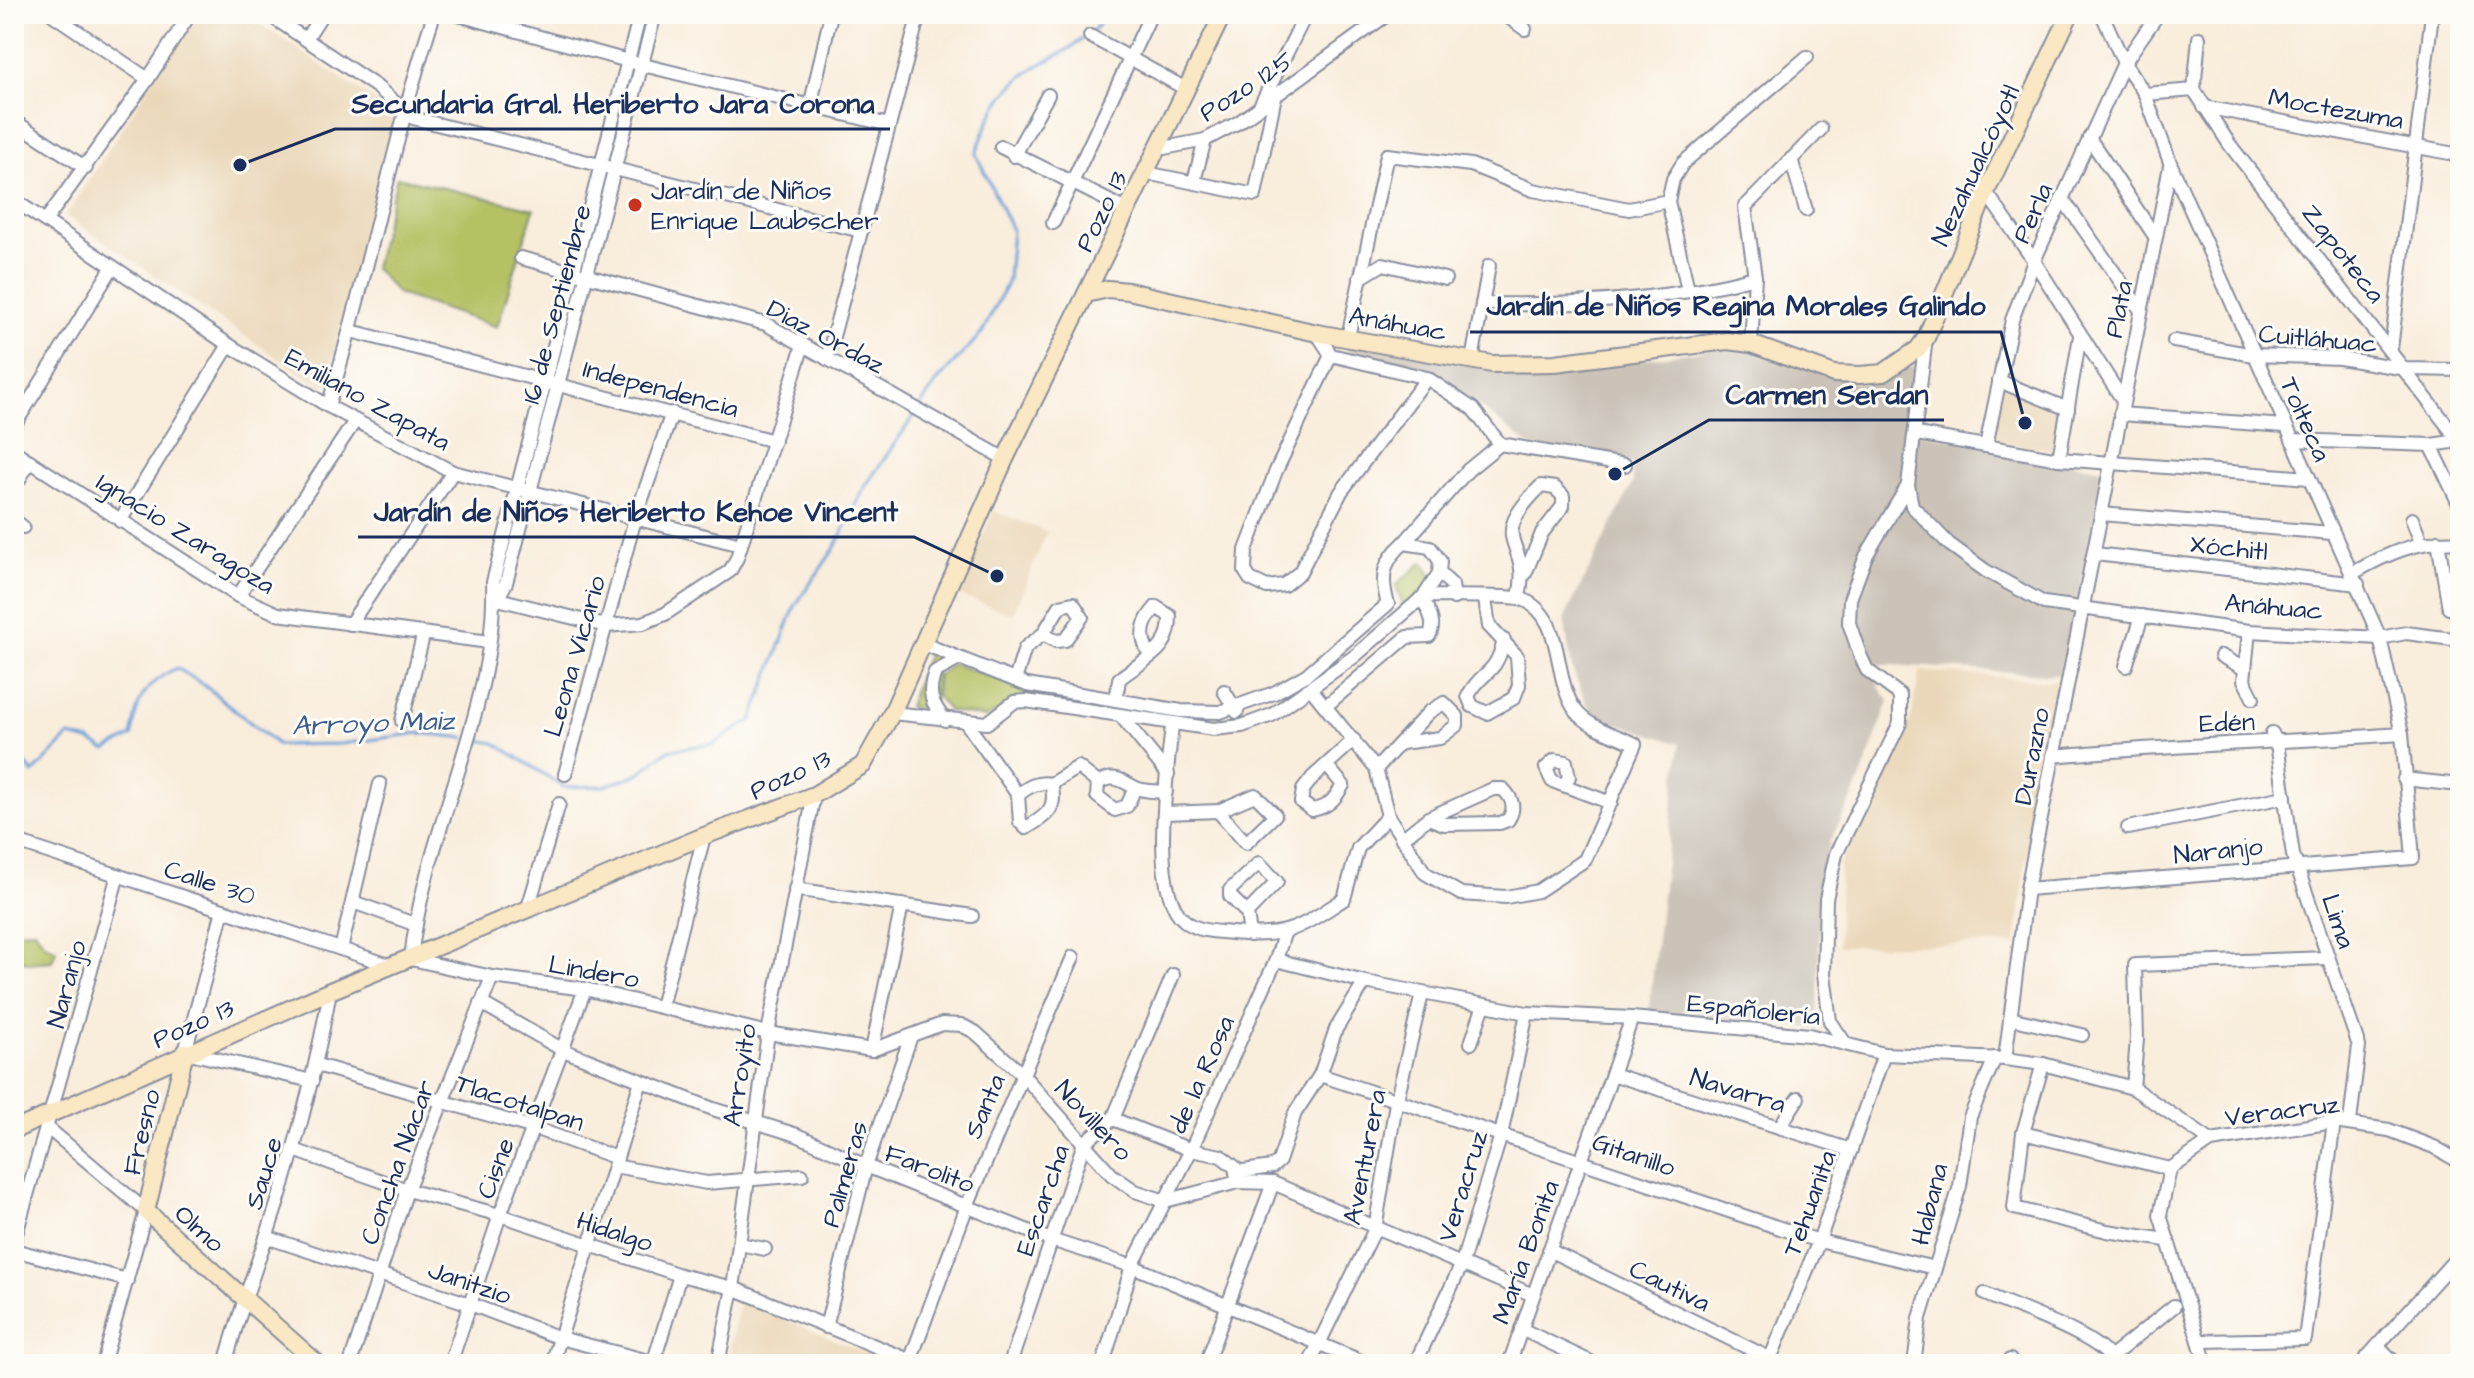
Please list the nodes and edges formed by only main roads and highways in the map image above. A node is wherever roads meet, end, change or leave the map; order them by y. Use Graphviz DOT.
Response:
graph roads {
  1 [pos="1223,14"];
  2 [pos="2070,14"];
  3 [pos="1086,294"];
  4 [pos="1926,338"];
  5 [pos="185,1052"];
  6 [pos="14,1130"];
  7 [pos="146,1211"];
  8 [pos="318,1364"];
  1 -- 3 [label="main road, Pozo 13"];
  2 -- 4 [label="main road, Nezahualcóyotl"];
  3 -- 4 [label="main road, Anáhuac"];
  3 -- 5 [label="main road, Pozo 13"];
  5 -- 6 [label="main road, Pozo 13"];
  5 -- 7 [label="main road, Fresno"];
  7 -- 8 [label="main road, Olmo"];
}
